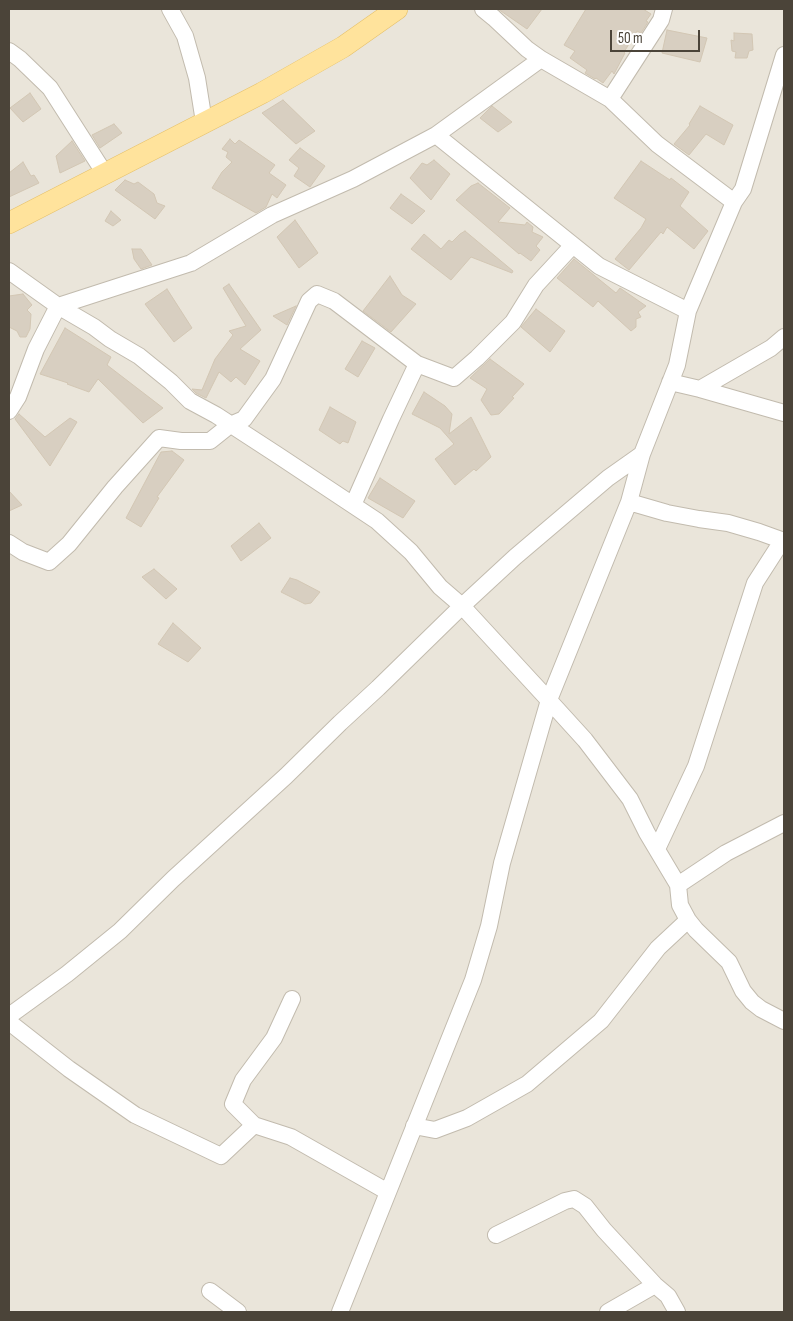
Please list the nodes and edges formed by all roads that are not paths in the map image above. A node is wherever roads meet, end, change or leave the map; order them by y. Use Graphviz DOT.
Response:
graph roads {
  1 [pos="170,9"];
  2 [pos="397,9"];
  3 [pos="482,9"];
  4 [pos="664,9"];
  5 [pos="9,51"];
  6 [pos="784,55"];
  7 [pos="541,59"];
  8 [pos="610,99"];
  9 [pos="204,122"];
  10 [pos="436,134"];
  11 [pos="105,174"];
  12 [pos="734,202"];
  13 [pos="9,223"];
  14 [pos="573,246"];
  15 [pos="9,271"];
  16 [pos="58,306"];
  17 [pos="688,311"];
  18 [pos="784,337"];
  19 [pos="417,364"];
  20 [pos="670,382"];
  21 [pos="700,389"];
  22 [pos="9,411"];
  23 [pos="784,413"];
  24 [pos="230,426"];
  25 [pos="642,454"];
  26 [pos="629,502"];
  27 [pos="354,505"];
  28 [pos="783,541"];
  29 [pos="9,543"];
  30 [pos="462,606"];
  31 [pos="549,700"];
  32 [pos="784,823"];
  33 [pos="657,849"];
  34 [pos="678,884"];
  35 [pos="688,920"];
  36 [pos="292,998"];
  37 [pos="9,1016"];
  38 [pos="784,1020"];
  39 [pos="9,1022"];
  40 [pos="254,1125"];
  41 [pos="414,1126"];
  42 [pos="388,1192"];
  43 [pos="496,1235"];
  44 [pos="655,1285"];
  45 [pos="210,1291"];
  46 [pos="238,1312"];
  47 [pos="340,1312"];
  48 [pos="608,1312"];
  49 [pos="677,1312"];
  1 -- 9 [label="street"];
  2 -- 9 [label="main road"];
  3 -- 7 [label="street"];
  4 -- 8 [label="street"];
  5 -- 11 [label="street"];
  6 -- 12 [label="street"];
  7 -- 8 [label="street"];
  7 -- 10 [label="street"];
  8 -- 12 [label="street"];
  9 -- 11 [label="main road"];
  10 -- 14 [label="street"];
  10 -- 16 [label="street"];
  11 -- 13 [label="main road"];
  12 -- 17 [label="street"];
  14 -- 17 [label="street"];
  14 -- 19 [label="street"];
  15 -- 16 [label="street"];
  16 -- 22 [label="street"];
  16 -- 24 [label="street"];
  17 -- 20 [label="street"];
  18 -- 21 [label="street"];
  19 -- 24 [label="street"];
  19 -- 27 [label="street"];
  20 -- 21 [label="street"];
  20 -- 25 [label="street"];
  21 -- 23 [label="street"];
  24 -- 27 [label="street"];
  24 -- 29 [label="street"];
  25 -- 26 [label="street"];
  25 -- 30 [label="street"];
  26 -- 28 [label="street"];
  26 -- 31 [label="street"];
  27 -- 30 [label="street"];
  28 -- 33 [label="street"];
  30 -- 31 [label="street"];
  30 -- 37 [label="street"];
  31 -- 33 [label="street"];
  31 -- 41 [label="street"];
  32 -- 34 [label="street"];
  33 -- 34 [label="street"];
  34 -- 35 [label="street"];
  35 -- 38 [label="street"];
  35 -- 41 [label="street"];
  36 -- 40 [label="street"];
  39 -- 40 [label="street"];
  40 -- 42 [label="street"];
  41 -- 42 [label="street"];
  42 -- 47 [label="street"];
  43 -- 44 [label="street"];
  44 -- 48 [label="street"];
  44 -- 49 [label="street"];
  45 -- 46 [label="street"];
}
